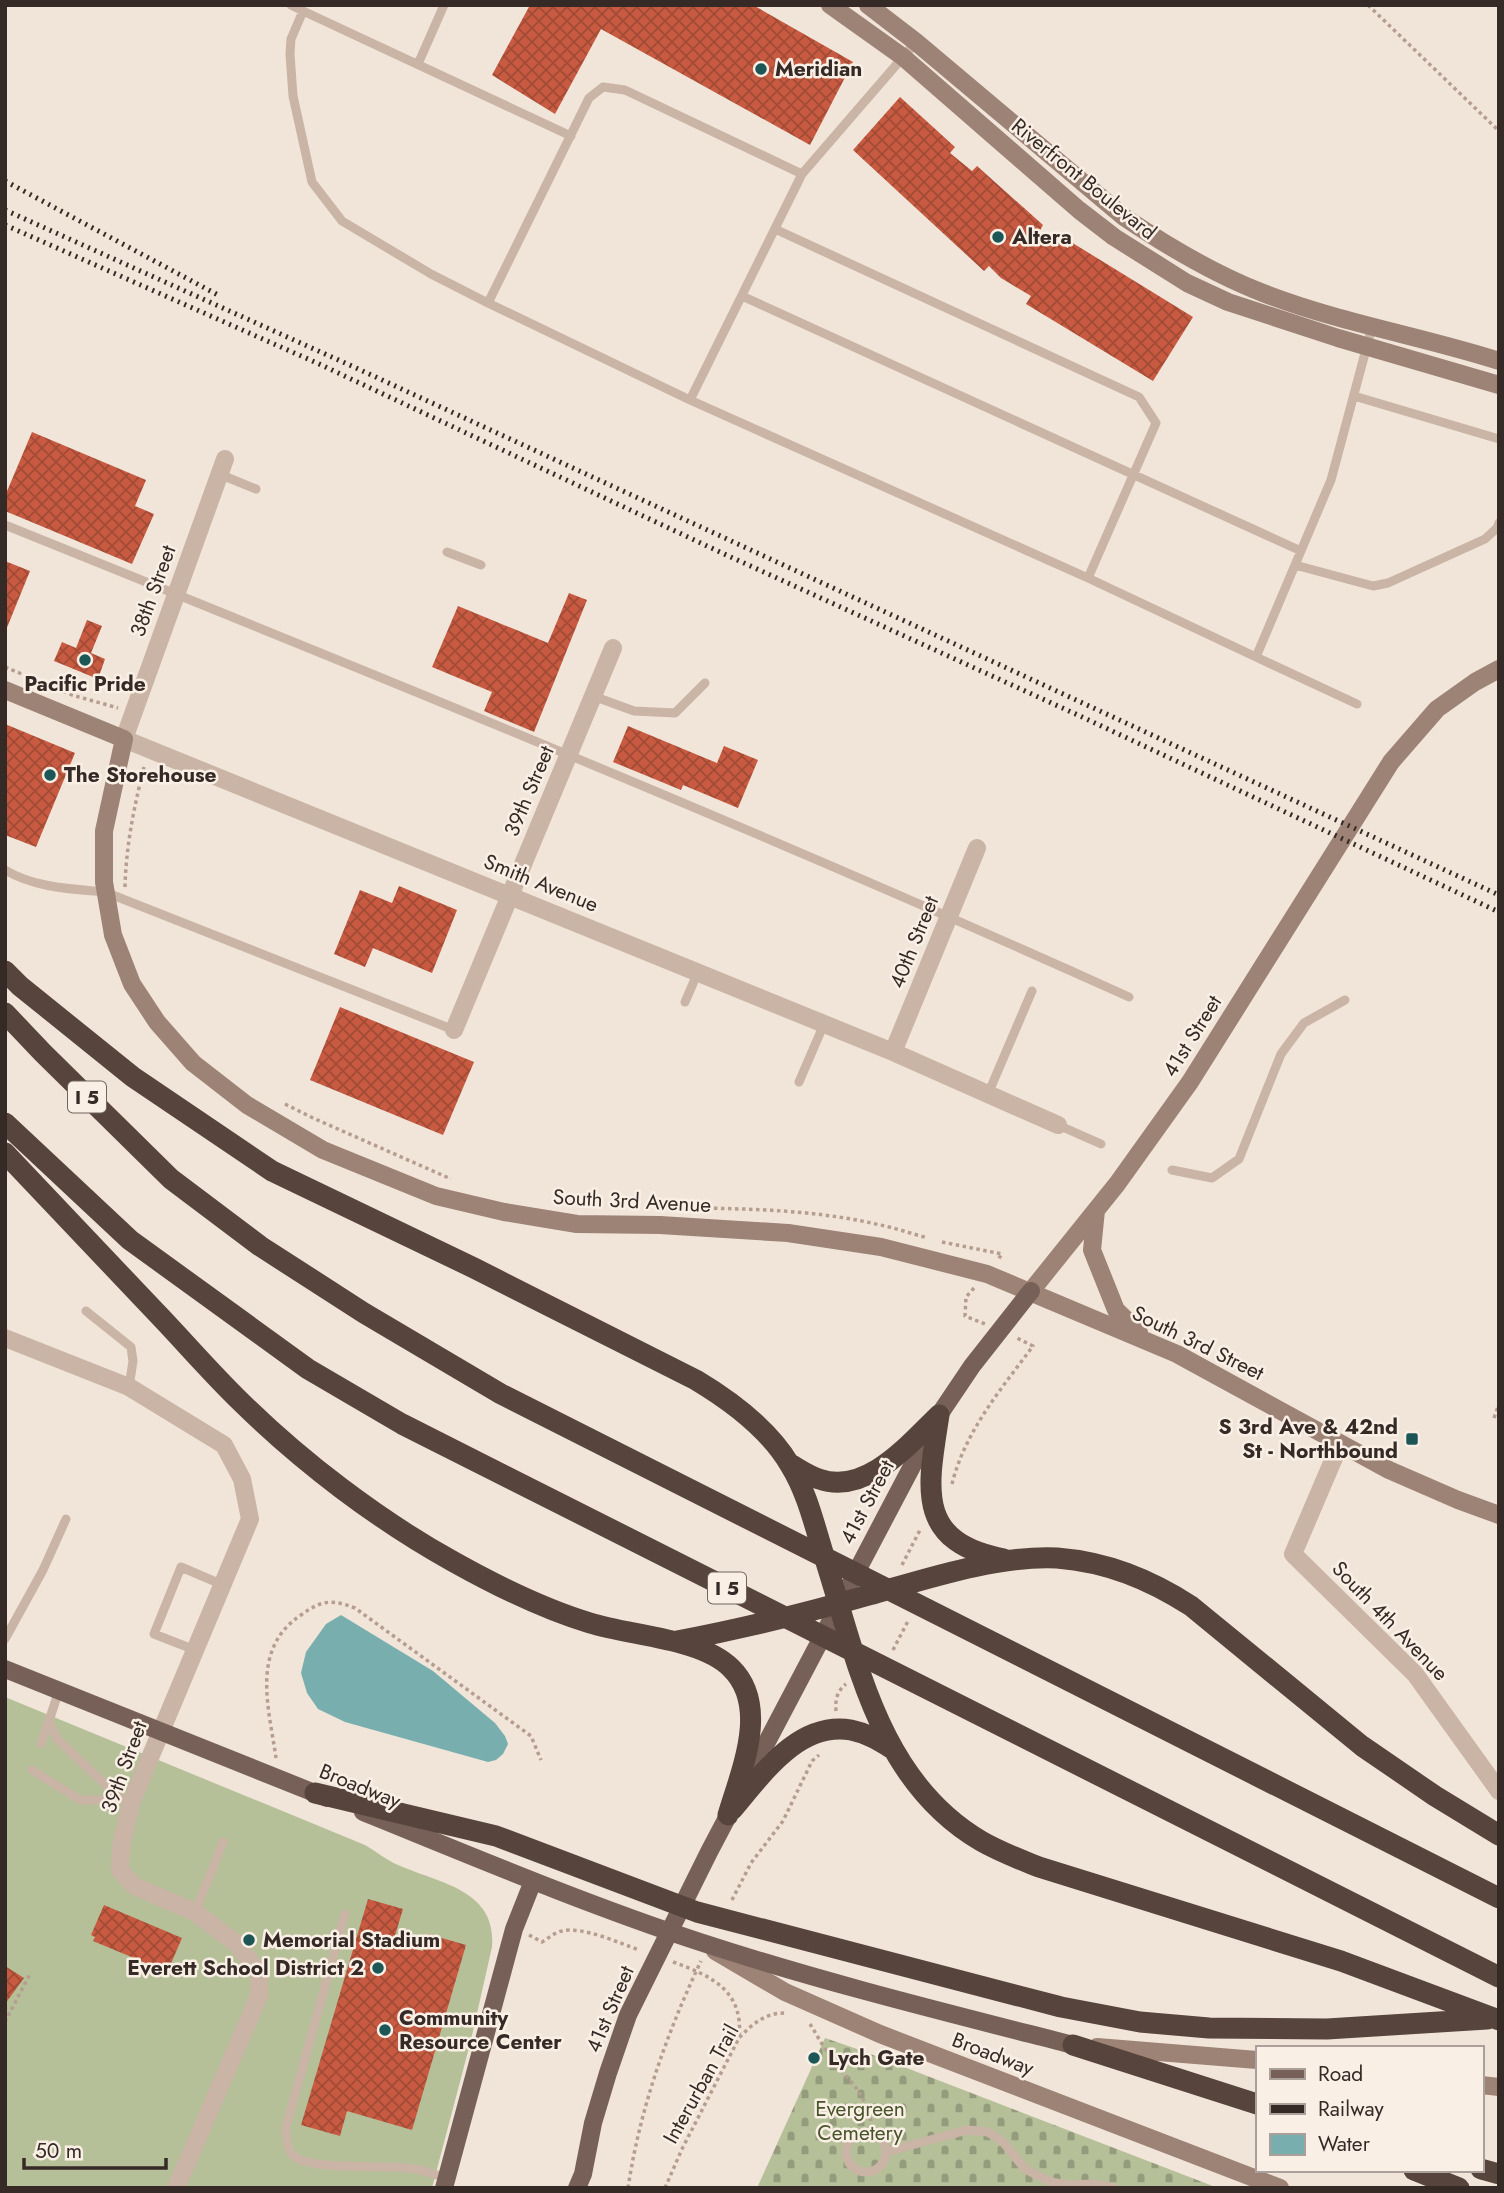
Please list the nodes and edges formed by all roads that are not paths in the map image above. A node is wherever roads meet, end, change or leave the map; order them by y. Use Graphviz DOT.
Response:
graph roads {
  1 [pos="291,5"];
  2 [pos="444,5"];
  3 [pos="830,5"];
  4 [pos="868,5"];
  5 [pos="303,11"];
  6 [pos="916,42"];
  7 [pos="903,57"];
  8 [pos="418,64"];
  9 [pos="571,136"];
  10 [pos="802,174"];
  11 [pos="775,229"];
  12 [pos="742,296"];
  13 [pos="488,303"];
  14 [pos="1371,327"];
  15 [pos="1366,346"];
  16 [pos="1499,361"];
  17 [pos="1499,385"];
  18 [pos="1354,397"];
  19 [pos="690,400"];
  20 [pos="1499,439"];
  21 [pos="222,467"];
  22 [pos="1134,476"];
  23 [pos="256,489"];
  24 [pos="1499,523"];
  25 [pos="5,525"];
  26 [pos="1301,551"];
  27 [pos="447,552"];
  28 [pos="481,565"];
  29 [pos="1295,565"];
  30 [pos="1088,579"];
  31 [pos="176,594"];
  32 [pos="613,648"];
  33 [pos="1256,657"];
  34 [pos="1499,669"];
  35 [pos="705,683"];
  36 [pos="5,690"];
  37 [pos="593,696"];
  38 [pos="1357,704"];
  39 [pos="124,739"];
  40 [pos="569,755"];
  41 [pos="977,848"];
  42 [pos="5,870"];
  43 [pos="106,892"];
  44 [pos="510,895"];
  45 [pos="950,916"];
  46 [pos="5,971"];
  47 [pos="698,972"];
  48 [pos="1032,991"];
  49 [pos="1129,997"];
  50 [pos="1345,1000"];
  51 [pos="685,1002"];
  52 [pos="5,1013"];
  53 [pos="824,1024"];
  54 [pos="454,1030"];
  55 [pos="893,1052"];
  56 [pos="799,1082"];
  57 [pos="988,1094"];
  58 [pos="5,1123"];
  59 [pos="1058,1125"];
  60 [pos="1101,1144"];
  61 [pos="5,1153"];
  62 [pos="1172,1170"];
  63 [pos="1096,1210"];
  64 [pos="1031,1291"];
  65 [pos="86,1311"];
  66 [pos="5,1338"];
  67 [pos="1149,1342"];
  68 [pos="130,1387"];
  69 [pos="939,1415"];
  70 [pos="1340,1444"];
  71 [pos="790,1464"];
  72 [pos="1499,1515"];
  73 [pos="66,1519"];
  74 [pos="1010,1560"];
  75 [pos="223,1585"];
  76 [pos="839,1603"];
  77 [pos="5,1639"];
  78 [pos="674,1641"];
  79 [pos="195,1650"];
  80 [pos="5,1669"];
  81 [pos="59,1690"];
  82 [pos="49,1721"];
  83 [pos="161,1731"];
  84 [pos="41,1744"];
  85 [pos="891,1748"];
  86 [pos="32,1770"];
  87 [pos="1499,1791"];
  88 [pos="315,1793"];
  89 [pos="126,1801"];
  90 [pos="729,1815"];
  91 [pos="1499,1835"];
  92 [pos="223,1842"];
  93 [pos="533,1881"];
  94 [pos="1499,1898"];
  95 [pos="195,1912"];
  96 [pos="345,1914"];
  97 [pos="700,1942"];
  98 [pos="1499,1977"];
  99 [pos="1499,2019"];
  100 [pos="1073,2045"];
  101 [pos="1256,2060"];
  102 [pos="1202,2087"];
  103 [pos="1256,2104"];
  104 [pos="1256,2109"];
  105 [pos="886,2152"];
  106 [pos="1419,2172"];
  107 [pos="445,2183"];
  108 [pos="583,2183"];
  109 [pos="176,2188"];
  110 [pos="1114,2188"];
  111 [pos="1280,2188"];
  112 [pos="1459,2188"];
  1 -- 5 [label="lane"];
  2 -- 8 [label="lane"];
  3 -- 7 [label="street, Riverfront Boulevard"];
  4 -- 6 [label="street, Riverfront Boulevard"];
  5 -- 8 [label="lane"];
  5 -- 13 [label="lane"];
  6 -- 7 [label="lane"];
  6 -- 14 [label="street, Riverfront Boulevard"];
  7 -- 10 [label="lane"];
  7 -- 15 [label="street, Riverfront Boulevard"];
  8 -- 9 [label="lane"];
  9 -- 10 [label="lane"];
  9 -- 13 [label="lane"];
  10 -- 11 [label="lane"];
  11 -- 12 [label="lane"];
  11 -- 22 [label="lane"];
  12 -- 19 [label="lane"];
  12 -- 22 [label="lane"];
  13 -- 19 [label="lane"];
  14 -- 15 [label="lane"];
  14 -- 16 [label="street, Riverfront Boulevard"];
  15 -- 17 [label="street, Riverfront Boulevard"];
  15 -- 18 [label="lane"];
  18 -- 20 [label="lane"];
  18 -- 26 [label="lane"];
  19 -- 30 [label="lane"];
  21 -- 23 [label="lane"];
  21 -- 31 [label="street, 38th Street"];
  22 -- 26 [label="lane"];
  22 -- 30 [label="lane"];
  24 -- 29 [label="lane"];
  25 -- 31 [label="lane"];
  26 -- 29 [label="lane"];
  27 -- 28 [label="lane"];
  29 -- 33 [label="lane"];
  30 -- 33 [label="lane"];
  31 -- 39 [label="street, 38th Street"];
  31 -- 40 [label="lane"];
  32 -- 37 [label="street, 39th Street"];
  33 -- 38 [label="lane"];
  34 -- 63 [label="street, 41st Street"];
  35 -- 37 [label="lane"];
  36 -- 39 [label="street, Smith Avenue"];
  37 -- 40 [label="street, 39th Street"];
  39 -- 43 [label="street, South 3rd Avenue"];
  39 -- 44 [label="street, Smith Avenue"];
  40 -- 44 [label="street, 39th Street"];
  40 -- 45 [label="lane"];
  41 -- 45 [label="street, 40th Street"];
  42 -- 43 [label="lane"];
  43 -- 54 [label="lane"];
  43 -- 64 [label="street, South 3rd Avenue"];
  44 -- 47 [label="street, Smith Avenue"];
  44 -- 54 [label="street, 39th Street"];
  45 -- 49 [label="lane"];
  45 -- 55 [label="street, 40th Street"];
  46 -- 71 [label="highway"];
  47 -- 51 [label="lane"];
  47 -- 53 [label="street, Smith Avenue"];
  48 -- 57 [label="lane"];
  50 -- 62 [label="lane"];
  52 -- 94 [label="highway, I 5"];
  53 -- 55 [label="street, Smith Avenue"];
  53 -- 56 [label="lane"];
  55 -- 57 [label="street, Smith Avenue"];
  57 -- 59 [label="street, Smith Avenue"];
  58 -- 98 [label="highway, I 5"];
  59 -- 60 [label="lane"];
  61 -- 78 [label="highway"];
  63 -- 64 [label="street, 41st Street"];
  63 -- 67 [label="street"];
  64 -- 67 [label="street, South 3rd Street"];
  64 -- 69 [label="main road, 41st Street"];
  65 -- 68 [label="lane"];
  66 -- 68 [label="street, 39th Street"];
  67 -- 70 [label="street, South 3rd Street"];
  68 -- 75 [label="street, 39th Street"];
  69 -- 71 [label="highway"];
  69 -- 74 [label="highway"];
  69 -- 76 [label="main road, 41st Street"];
  70 -- 72 [label="street"];
  70 -- 87 [label="street, South 4th Avenue"];
  71 -- 76 [label="highway"];
  73 -- 77 [label="lane"];
  74 -- 76 [label="highway"];
  74 -- 91 [label="highway"];
  75 -- 79 [label="street, 39th Street"];
  75 -- 79 [label="lane"];
  76 -- 78 [label="highway"];
  76 -- 85 [label="highway"];
  76 -- 90 [label="main road, 41st Street"];
  78 -- 90 [label="highway"];
  79 -- 83 [label="street, 39th Street"];
  80 -- 81 [label="main road, Broadway"];
  81 -- 82 [label="lane"];
  81 -- 83 [label="main road, Broadway"];
  82 -- 84 [label="lane"];
  82 -- 89 [label="lane"];
  83 -- 88 [label="main road, Broadway"];
  83 -- 89 [label="street, 39th Street"];
  85 -- 90 [label="highway"];
  85 -- 99 [label="highway"];
  86 -- 89 [label="lane"];
  88 -- 93 [label="main road, Broadway"];
  88 -- 99 [label="highway"];
  89 -- 95 [label="street, 39th Street"];
  90 -- 108 [label="main road, 41st Street"];
  92 -- 95 [label="lane"];
  93 -- 97 [label="main road, Broadway"];
  93 -- 107 [label="main road"];
  95 -- 109 [label="street, 39th Street"];
  96 -- 107 [label="lane"];
  97 -- 100 [label="main road, Broadway"];
  97 -- 111 [label="street, Broadway"];
  100 -- 101 [label="street, Broadway"];
  100 -- 102 [label="highway"];
  102 -- 103 [label="highway"];
  102 -- 104 [label="highway"];
  105 -- 105 [label="lane"];
  105 -- 110 [label="lane"];
  106 -- 112 [label="highway"];
}
